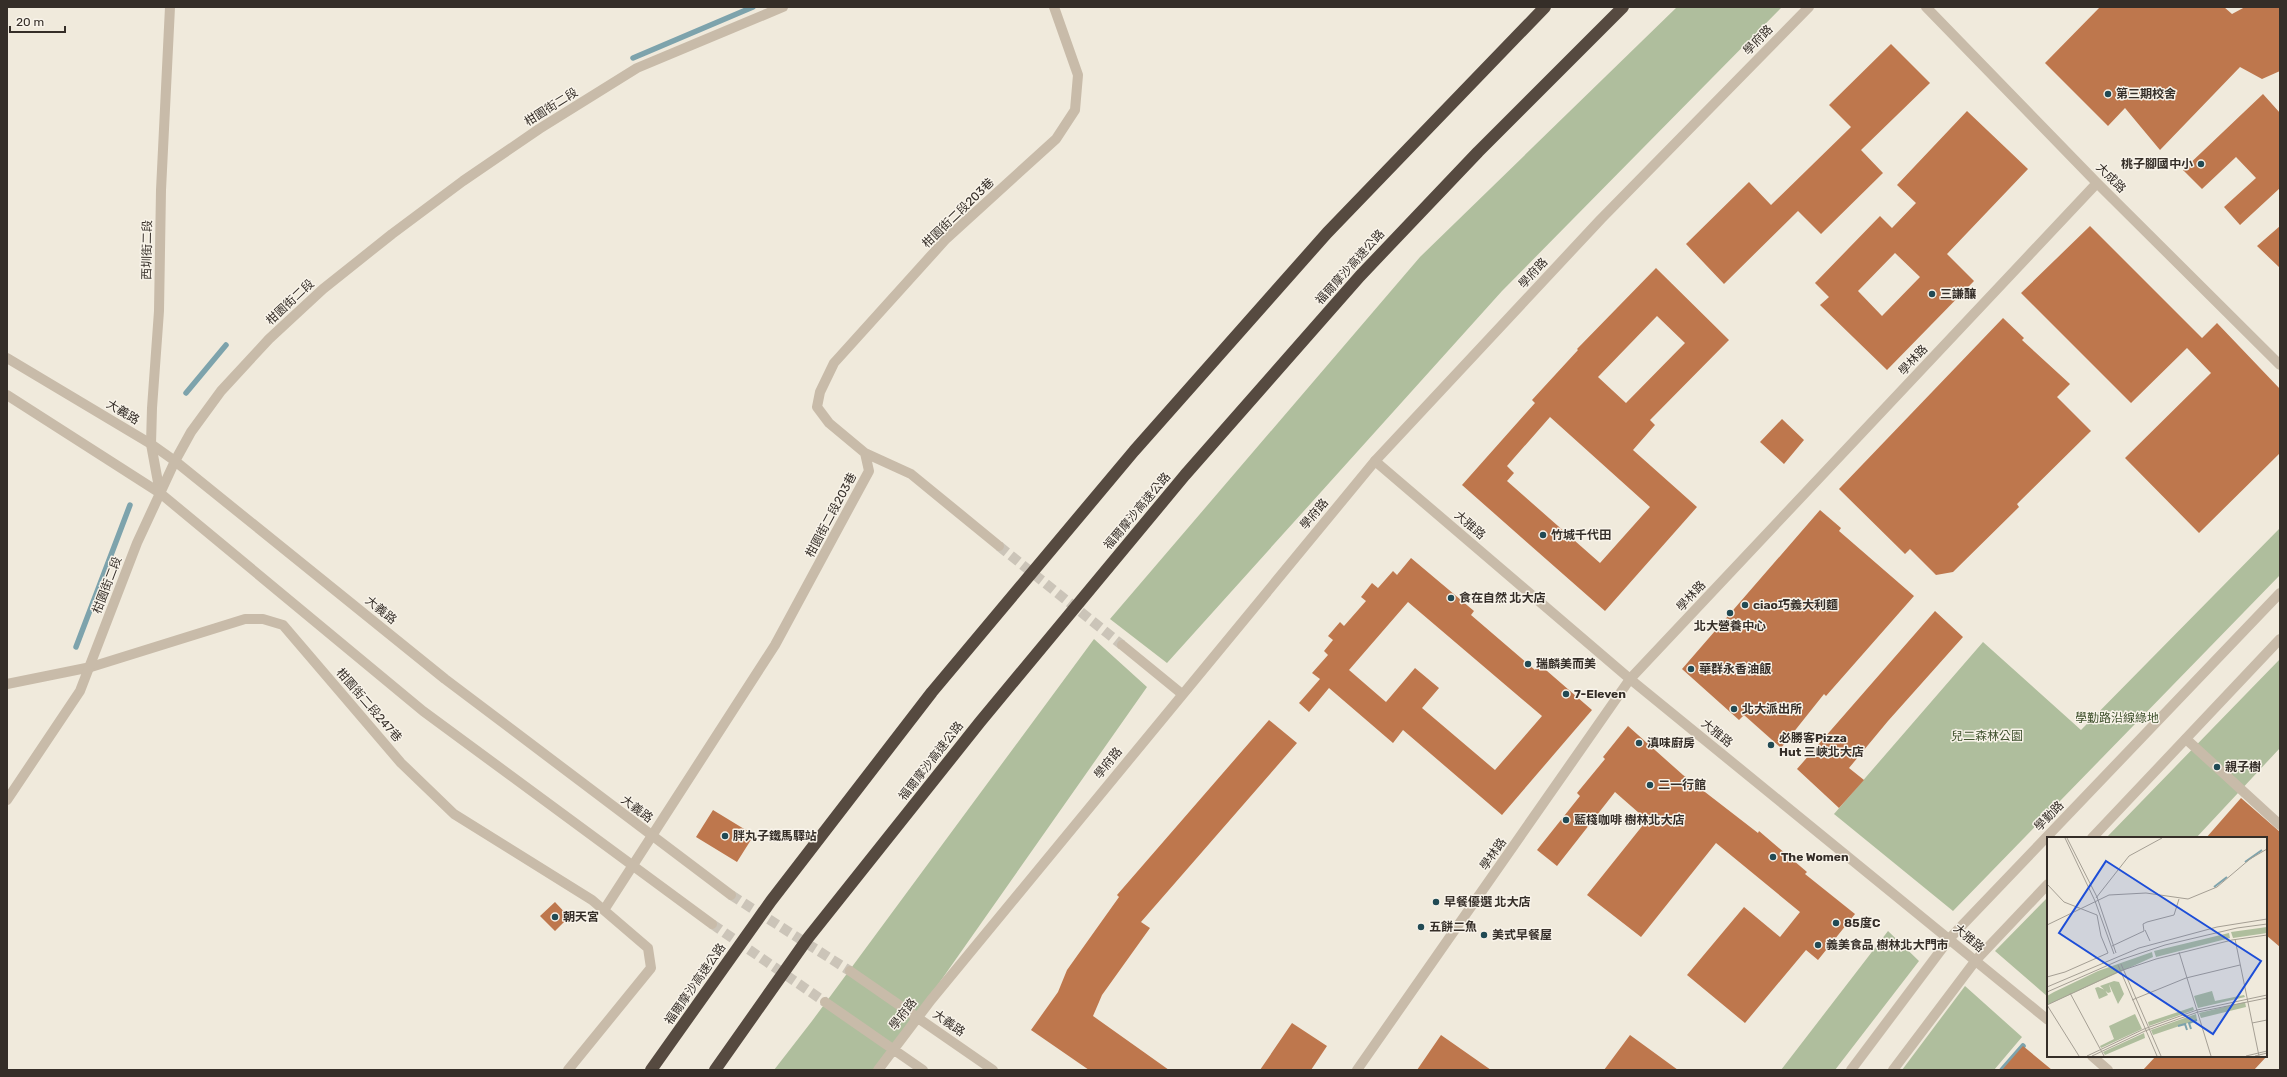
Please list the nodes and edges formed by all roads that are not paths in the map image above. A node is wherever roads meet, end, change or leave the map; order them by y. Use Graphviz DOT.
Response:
graph roads {
  1 [pos="170,7"];
  2 [pos="783,7"];
  3 [pos="1054,7"];
  4 [pos="1545,7"];
  5 [pos="1623,7"];
  6 [pos="1809,7"];
  7 [pos="1926,7"];
  8 [pos="2097,183"];
  9 [pos="7,358"];
  10 [pos="2280,365"];
  11 [pos="7,395"];
  12 [pos="151,444"];
  13 [pos="865,453"];
  14 [pos="1375,460"];
  15 [pos="175,461"];
  16 [pos="160,493"];
  17 [pos="998,546"];
  18 [pos="2280,593"];
  19 [pos="2280,639"];
  20 [pos="1122,645"];
  21 [pos="91,667"];
  22 [pos="1630,680"];
  23 [pos="7,684"];
  24 [pos="1182,694"];
  25 [pos="2186,738"];
  26 [pos="7,800"];
  27 [pos="2280,825"];
  28 [pos="650,836"];
  29 [pos="2093,837"];
  30 [pos="632,865"];
  31 [pos="2047,885"];
  32 [pos="731,895"];
  33 [pos="604,910"];
  34 [pos="712,924"];
  35 [pos="1950,938"];
  36 [pos="1976,960"];
  37 [pos="850,971"];
  38 [pos="825,1002"];
  39 [pos="917,1017"];
  40 [pos="2047,1019"];
  41 [pos="893,1048"];
  42 [pos="2093,1057"];
  43 [pos="568,1070"];
  44 [pos="651,1070"];
  45 [pos="715,1070"];
  46 [pos="878,1070"];
  47 [pos="923,1070"];
  48 [pos="993,1070"];
  49 [pos="1357,1070"];
  50 [pos="1851,1070"];
  51 [pos="1893,1070"];
  52 [pos="2108,1070"];
  1 -- 12 [label="street, 西圳街二段"];
  2 -- 15 [label="street, 柑園街二段"];
  3 -- 13 [label="street, 柑園街二段203巷"];
  4 -- 44 [label="highway, 福爾摩沙高速公路"];
  5 -- 45 [label="highway, 福爾摩沙高速公路"];
  6 -- 14 [label="street, 學府路"];
  7 -- 8 [label="street, 大成路"];
  8 -- 10 [label="street, 大成路"];
  8 -- 22 [label="street, 學林路"];
  9 -- 12 [label="street, 大義路"];
  11 -- 16 [label="street"];
  12 -- 15 [label="street, 大義路"];
  12 -- 16 [label="street, 西圳街二段"];
  13 -- 17 [label="street"];
  13 -- 28 [label="street, 柑園街二段203巷"];
  14 -- 22 [label="street, 大雅路"];
  14 -- 24 [label="street, 學府路"];
  15 -- 16 [label="street, 柑園街二段"];
  15 -- 28 [label="street, 大義路"];
  16 -- 21 [label="street, 柑園街二段"];
  16 -- 30 [label="street"];
  18 -- 35 [label="street, 學勤路"];
  19 -- 25 [label="street"];
  20 -- 24 [label="street"];
  21 -- 23 [label="street, 柑園街二段247巷"];
  21 -- 26 [label="street, 柑園街二段"];
  21 -- 33 [label="street, 柑園街二段247巷"];
  22 -- 35 [label="street, 大雅路"];
  22 -- 49 [label="street, 學林路"];
  24 -- 39 [label="street, 學府路"];
  25 -- 27 [label="street"];
  25 -- 29 [label="street"];
  28 -- 30 [label="street, 柑園街二段203巷"];
  28 -- 32 [label="street, 大義路"];
  30 -- 33 [label="street, 柑園街二段203巷"];
  30 -- 34 [label="street"];
  31 -- 36 [label="street"];
  33 -- 43 [label="street, 柑園街二段247巷"];
  35 -- 36 [label="street, 大雅路"];
  35 -- 50 [label="street, 學勤路"];
  36 -- 40 [label="street, 大雅路"];
  36 -- 51 [label="street"];
  37 -- 39 [label="street, 大義路"];
  38 -- 41 [label="street"];
  39 -- 41 [label="street, 學府路"];
  39 -- 48 [label="street, 大義路"];
  41 -- 46 [label="street, 學府路"];
  41 -- 47 [label="street"];
  42 -- 52 [label="street"];
}
